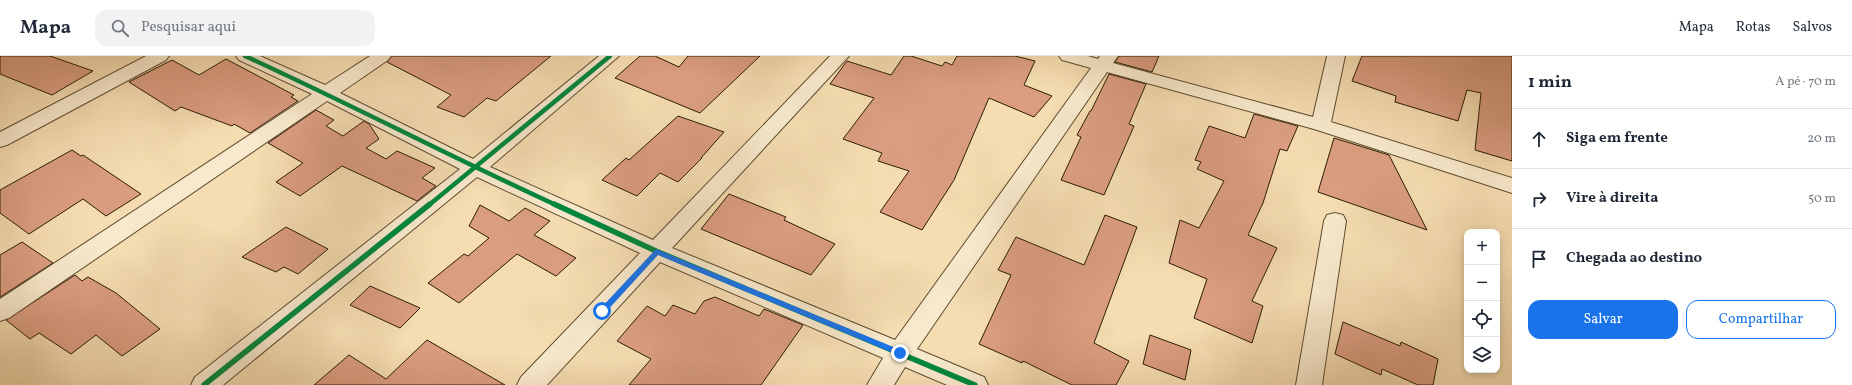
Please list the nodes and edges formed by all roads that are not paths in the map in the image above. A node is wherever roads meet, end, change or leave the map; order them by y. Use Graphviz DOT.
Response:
graph roads {
  1 [pos="160,56"];
  2 [pos="245,56"];
  3 [pos="382,56"];
  4 [pos="610,56"];
  5 [pos="840,56"];
  6 [pos="1068,56"];
  7 [pos="1336,56"];
  8 [pos="1106,61"];
  9 [pos="326,93"];
  10 [pos="1321,126"];
  11 [pos="0,140"];
  12 [pos="475,168"];
  13 [pos="1512,186"];
  14 [pos="1336,221"];
  15 [pos="656,251"];
  16 [pos="0,311"];
  17 [pos="900,353"];
  18 [pos="204,385"];
  19 [pos="530,385"];
  20 [pos="880,385"];
  21 [pos="975,385"];
  22 [pos="1309,385"];
  1 -- 11 [label="street"];
  2 -- 9 [label="street"];
  3 -- 9 [label="street"];
  4 -- 12 [label="street"];
  5 -- 15 [label="street"];
  6 -- 8 [label="street"];
  7 -- 10 [label="street"];
  8 -- 10 [label="street"];
  8 -- 17 [label="street"];
  9 -- 12 [label="street"];
  9 -- 16 [label="street"];
  10 -- 13 [label="street"];
  12 -- 15 [label="street"];
  12 -- 18 [label="street"];
  14 -- 22 [label="street"];
  15 -- 17 [label="street"];
  15 -- 19 [label="street"];
  17 -- 20 [label="street"];
  17 -- 21 [label="street"];
}
